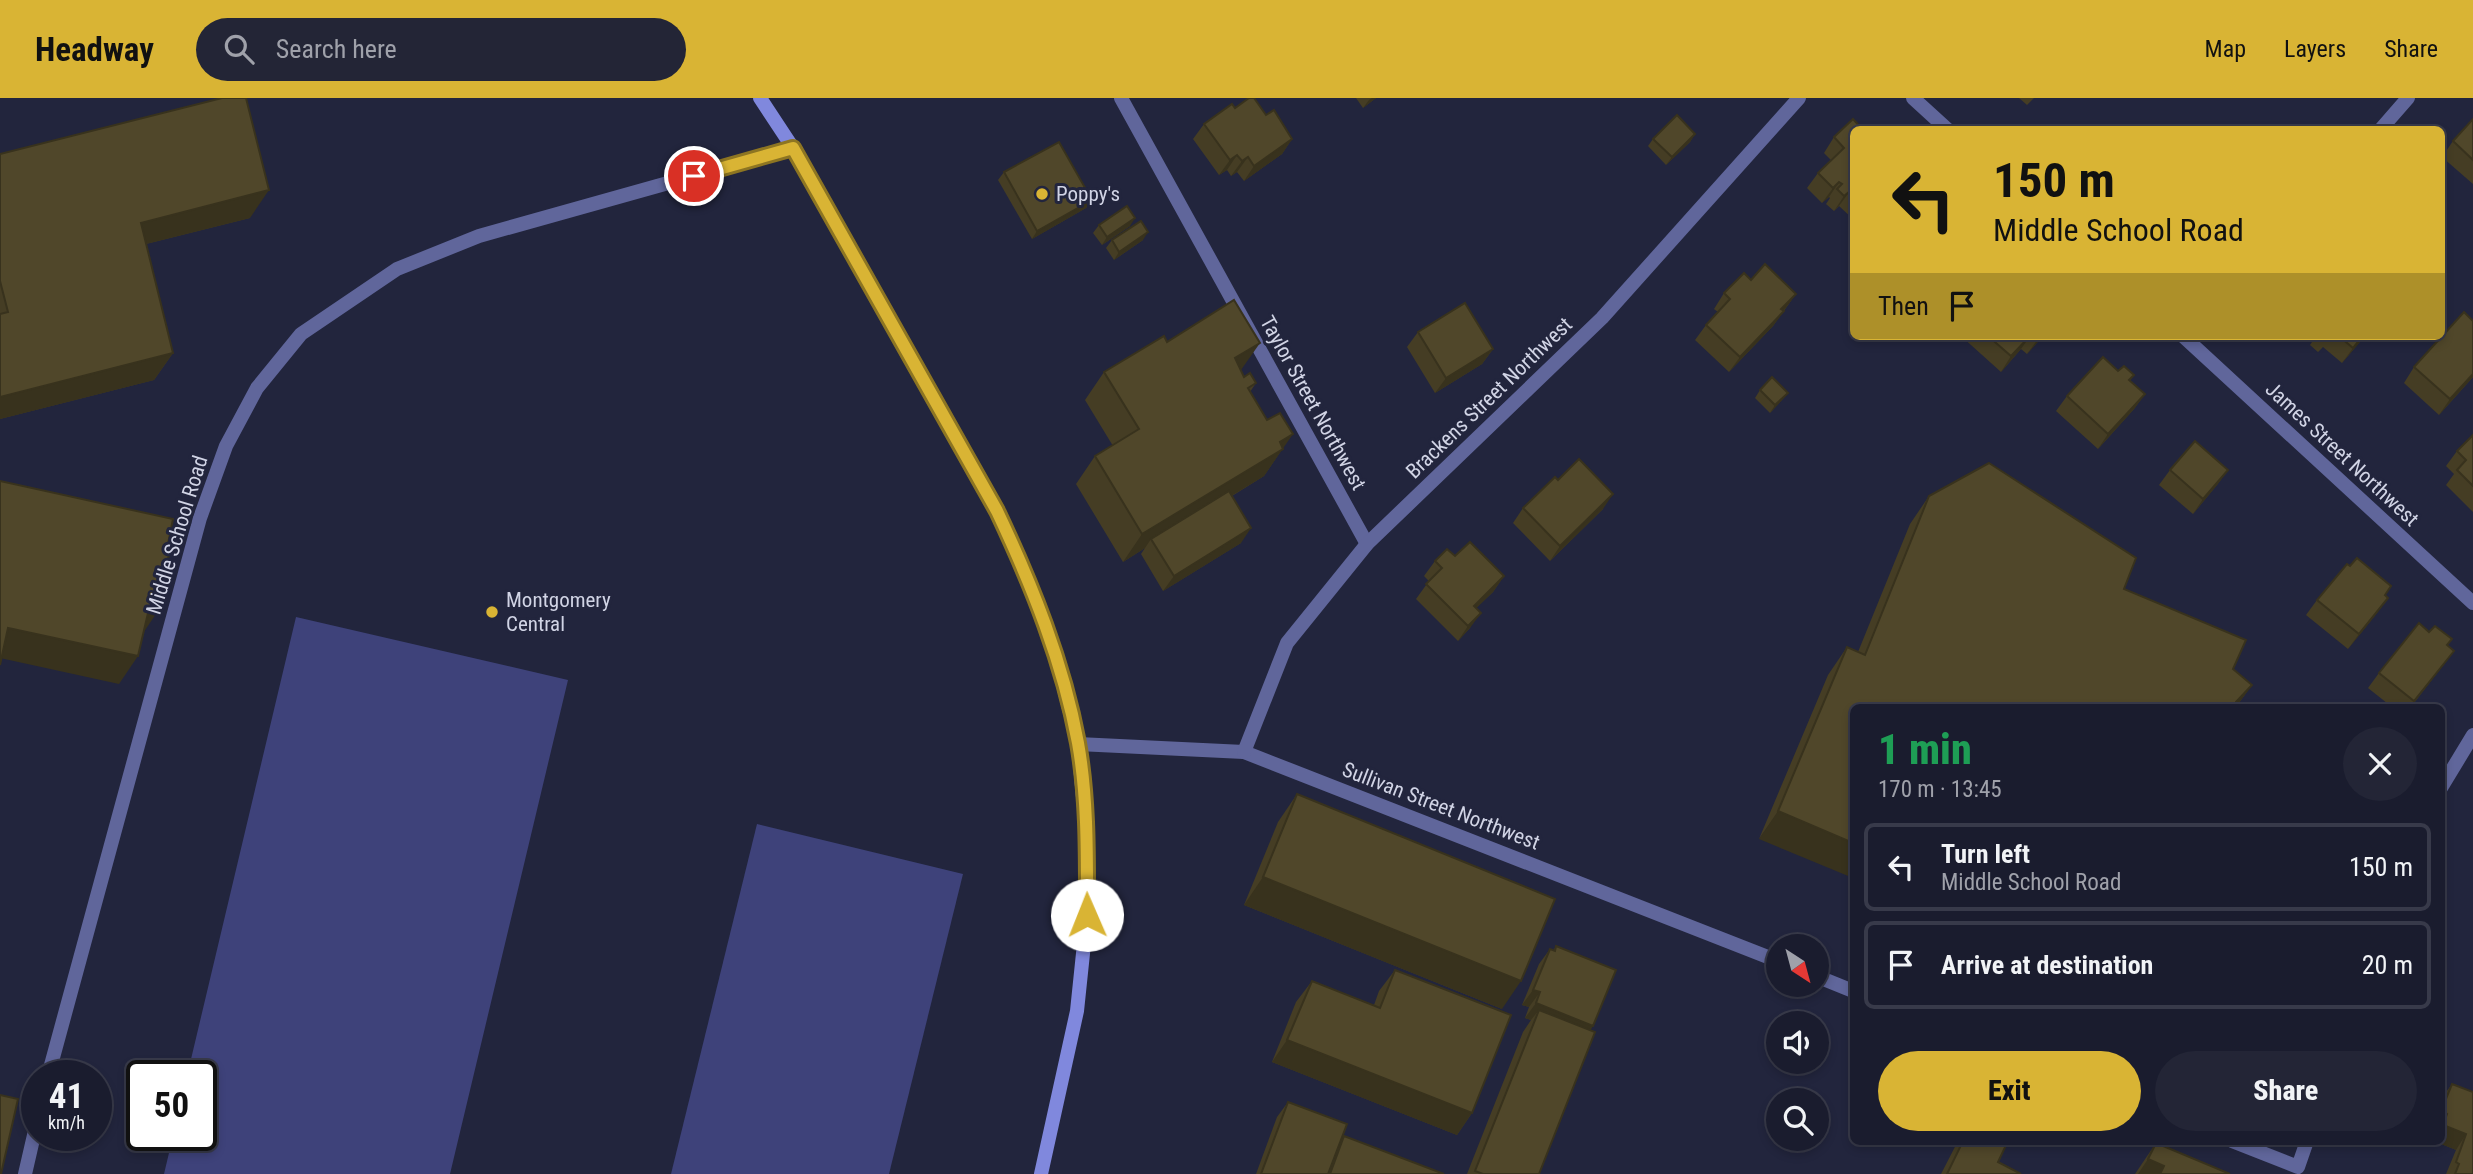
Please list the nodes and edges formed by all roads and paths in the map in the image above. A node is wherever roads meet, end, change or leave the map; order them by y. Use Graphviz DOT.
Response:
graph roads {
  1 [pos="760,98"];
  2 [pos="1121,98"];
  3 [pos="1799,98"];
  4 [pos="1913,98"];
  5 [pos="2408,98"];
  6 [pos="1944,126"];
  7 [pos="2384,126"];
  8 [pos="793,148"];
  9 [pos="2192,340"];
  10 [pos="1367,544"];
  11 [pos="2473,603"];
  12 [pos="2473,736"];
  13 [pos="1078,744"];
  14 [pos="1244,752"];
  15 [pos="2445,782"];
  16 [pos="1766,956"];
  17 [pos="1829,981"];
  18 [pos="1850,989"];
  19 [pos="52,1060"];
  20 [pos="2242,1145"];
  21 [pos="2305,1145"];
  22 [pos="30,1151"];
  23 [pos="25,1174"];
  24 [pos="1041,1174"];
  1 -- 8 [label="main road"];
  2 -- 10 [label="street, Taylor Street Northwest"];
  3 -- 10 [label="street, Brackens Street Northwest"];
  4 -- 6 [label="street"];
  5 -- 7 [label="street"];
  8 -- 13 [label="main road"];
  8 -- 19 [label="street, Middle School Road"];
  9 -- 11 [label="street, James Street Northwest"];
  10 -- 14 [label="street, Brackens Street Northwest"];
  12 -- 15 [label="street"];
  13 -- 14 [label="street, Sullivan Street Northwest"];
  13 -- 24 [label="main road"];
  14 -- 16 [label="street, Sullivan Street Northwest"];
  17 -- 18 [label="street"];
  20 -- 21 [label="street"];
  22 -- 23 [label="street"];
}
